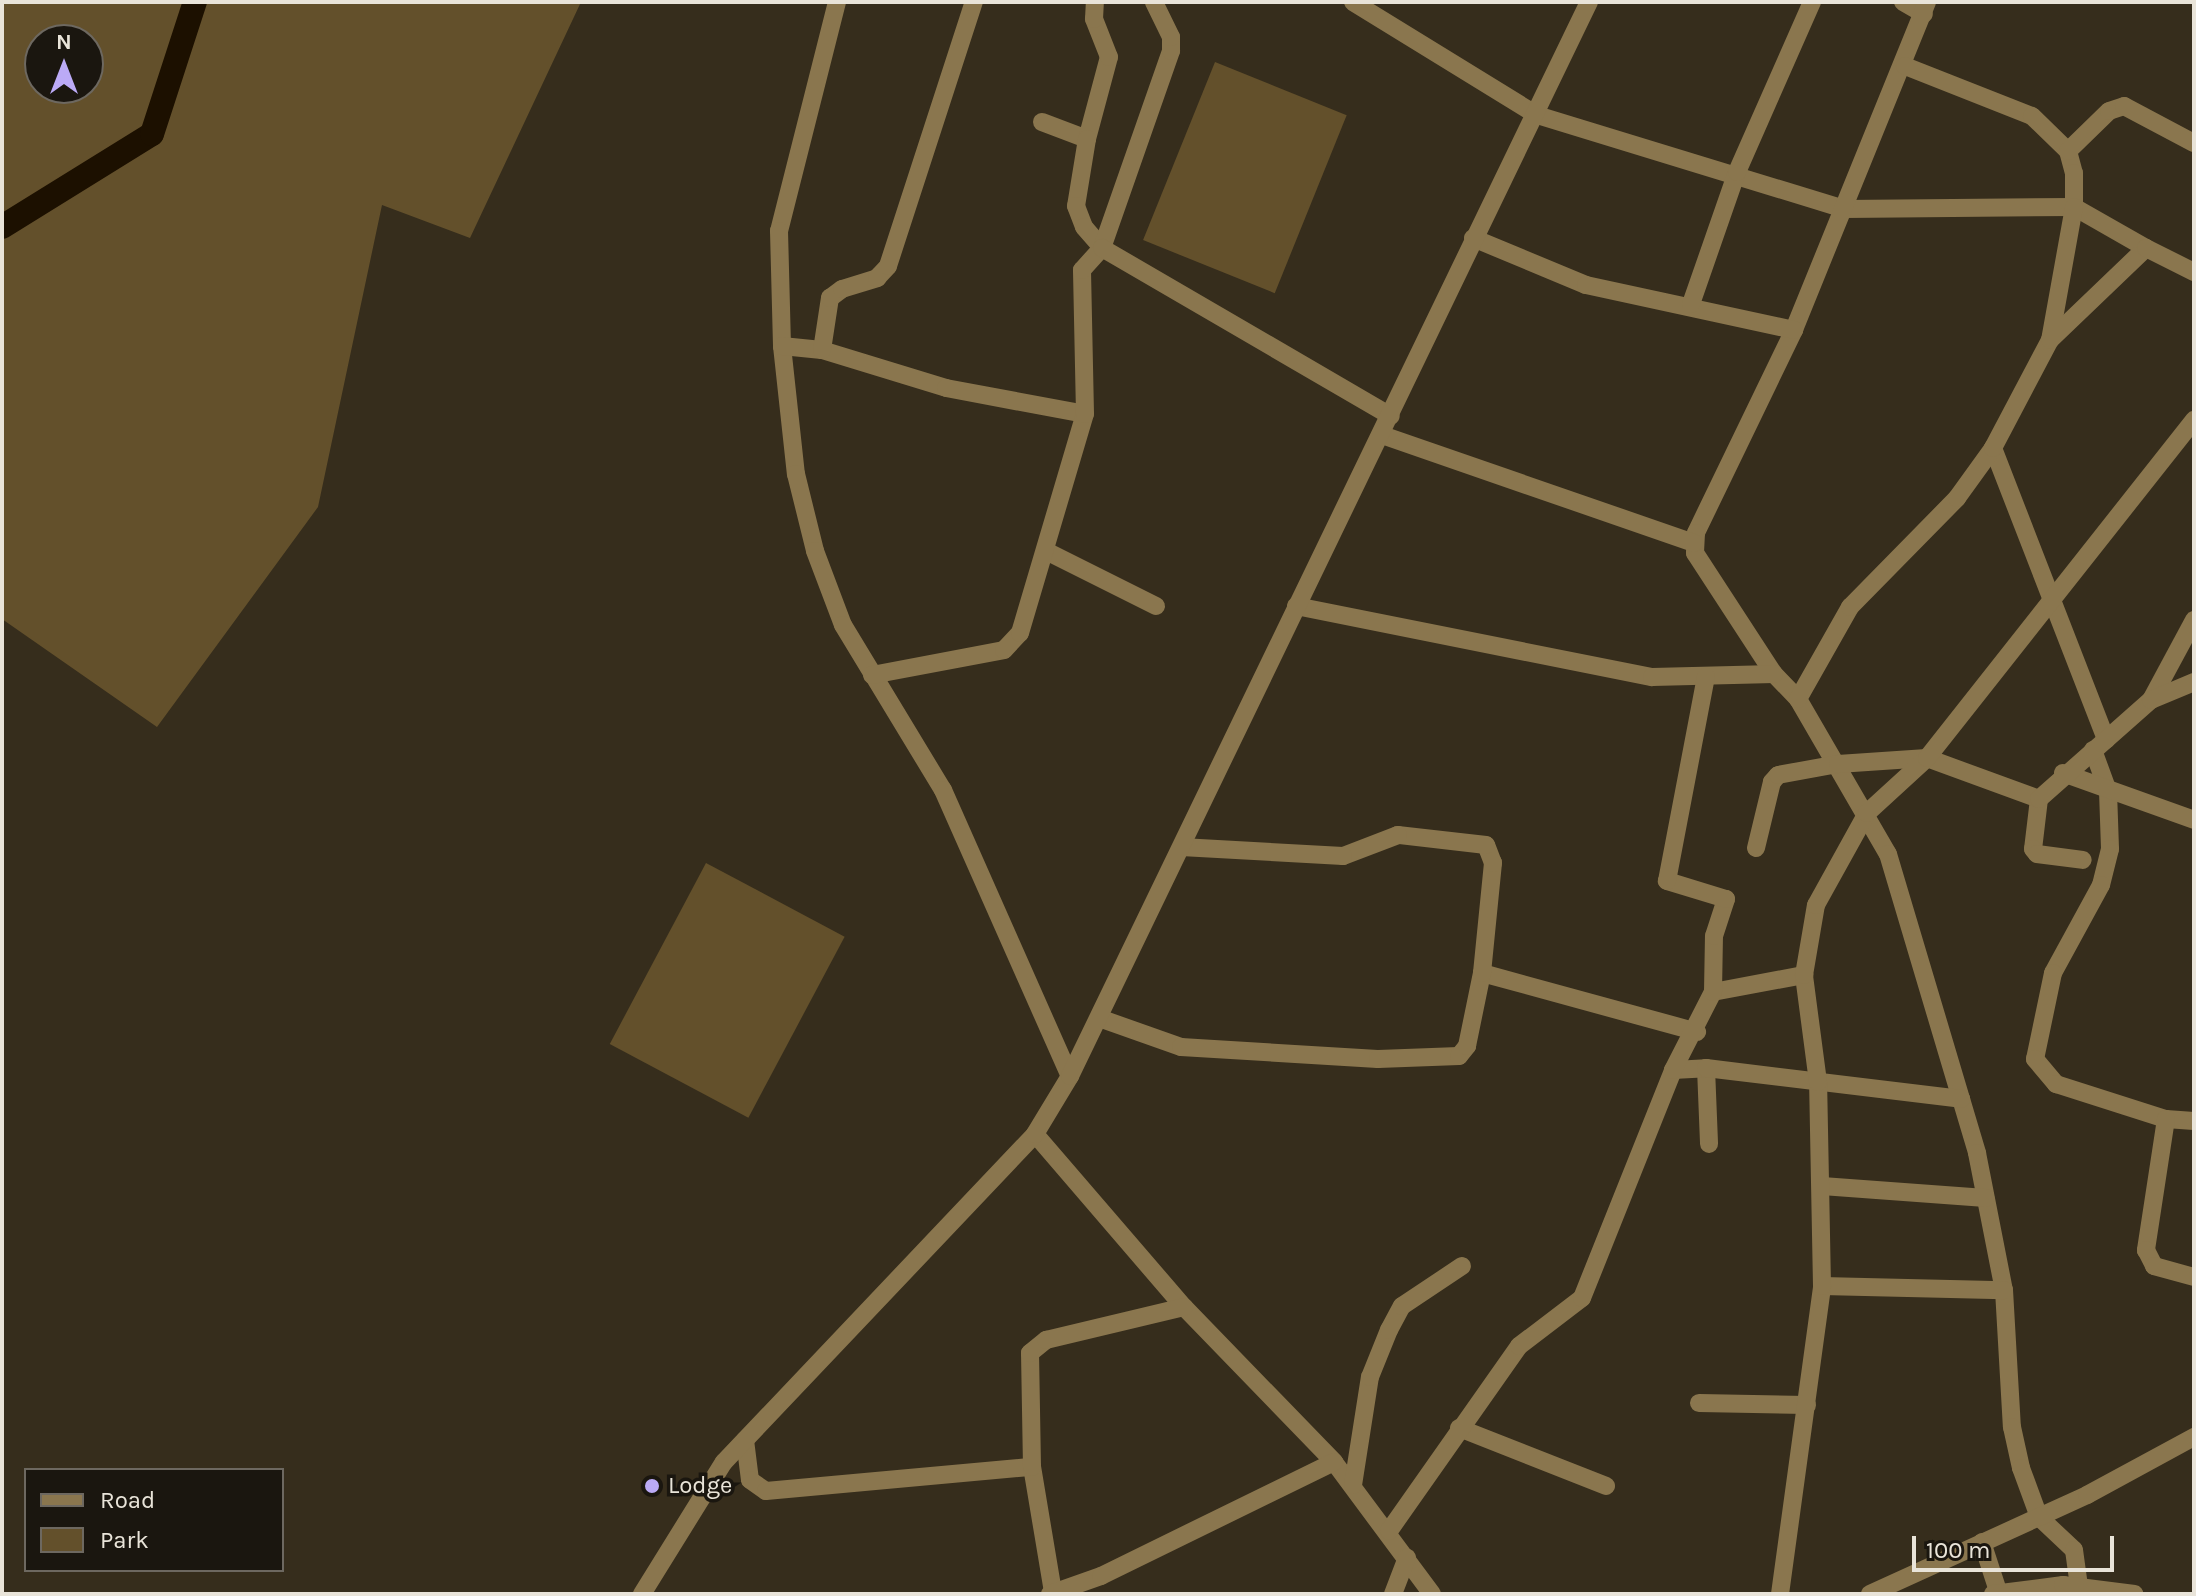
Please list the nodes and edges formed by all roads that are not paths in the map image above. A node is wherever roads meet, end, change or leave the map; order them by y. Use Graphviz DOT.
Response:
graph roads {
  1 [pos="837,2"];
  2 [pos="974,2"];
  3 [pos="1095,2"];
  4 [pos="1154,2"];
  5 [pos="1353,2"];
  6 [pos="1589,2"];
  7 [pos="1812,2"];
  8 [pos="1903,2"];
  9 [pos="1926,8"];
  10 [pos="1905,66"];
  11 [pos="1537,115"];
  12 [pos="1042,122"];
  13 [pos="1087,139"];
  14 [pos="2194,143"];
  15 [pos="2068,151"];
  16 [pos="1737,172"];
  17 [pos="2074,207"];
  18 [pos="1844,209"];
  19 [pos="1473,238"];
  20 [pos="1102,248"];
  21 [pos="2146,248"];
  22 [pos="2194,272"];
  23 [pos="1691,304"];
  24 [pos="1794,330"];
  25 [pos="2050,340"];
  26 [pos="782,346"];
  27 [pos="822,350"];
  28 [pos="1085,414"];
  29 [pos="1391,416"];
  30 [pos="2194,420"];
  31 [pos="1382,435"];
  32 [pos="1993,448"];
  33 [pos="1694,543"];
  34 [pos="1046,551"];
  35 [pos="2054,596"];
  36 [pos="1156,606"];
  37 [pos="1296,606"];
  38 [pos="2194,620"];
  39 [pos="1774,674"];
  40 [pos="872,675"];
  41 [pos="1706,677"];
  42 [pos="2194,682"];
  43 [pos="1798,699"];
  44 [pos="2151,700"];
  45 [pos="2100,745"];
  46 [pos="1927,758"];
  47 [pos="1838,764"];
  48 [pos="2063,773"];
  49 [pos="2108,791"];
  50 [pos="2039,799"];
  51 [pos="1867,813"];
  52 [pos="2194,820"];
  53 [pos="1181,847"];
  54 [pos="1756,848"];
  55 [pos="2083,860"];
  56 [pos="1482,973"];
  57 [pos="1804,975"];
  58 [pos="1713,992"];
  59 [pos="1099,1018"];
  60 [pos="1697,1032"];
  61 [pos="1706,1068"];
  62 [pos="1673,1070"];
  63 [pos="1070,1076"];
  64 [pos="1818,1082"];
  65 [pos="1961,1099"];
  66 [pos="2166,1119"];
  67 [pos="2194,1121"];
  68 [pos="1035,1134"];
  69 [pos="1709,1144"];
  70 [pos="1822,1186"];
  71 [pos="1986,1198"];
  72 [pos="1462,1266"];
  73 [pos="2194,1277"];
  74 [pos="1822,1286"];
  75 [pos="2004,1290"];
  76 [pos="1184,1307"];
  77 [pos="1699,1403"];
  78 [pos="1807,1405"];
  79 [pos="1459,1428"];
  80 [pos="2194,1437"];
  81 [pos="745,1440"];
  82 [pos="1334,1462"];
  83 [pos="1032,1467"];
  84 [pos="1353,1485"];
  85 [pos="1606,1486"];
  86 [pos="2039,1517"];
  87 [pos="1389,1531"];
  88 [pos="1982,1542"];
  89 [pos="1407,1558"];
  90 [pos="2080,1590"];
  91 [pos="1051,1593"];
  92 [pos="1997,1593"];
  93 [pos="642,1594"];
  94 [pos="1393,1594"];
  95 [pos="1432,1594"];
  96 [pos="1780,1594"];
  97 [pos="1870,1594"];
  98 [pos="2134,1594"];
  1 -- 26 [label="street"];
  2 -- 27 [label="street"];
  3 -- 13 [label="street"];
  4 -- 20 [label="street"];
  5 -- 11 [label="street"];
  6 -- 11 [label="street"];
  7 -- 16 [label="street"];
  8 -- 9 [label="street"];
  9 -- 10 [label="street"];
  10 -- 15 [label="street"];
  10 -- 18 [label="street"];
  11 -- 16 [label="street"];
  11 -- 19 [label="street"];
  12 -- 13 [label="street"];
  13 -- 20 [label="street"];
  14 -- 15 [label="street"];
  15 -- 17 [label="street"];
  16 -- 18 [label="street"];
  16 -- 23 [label="street"];
  17 -- 18 [label="street"];
  17 -- 21 [label="street"];
  17 -- 25 [label="street"];
  18 -- 24 [label="street"];
  19 -- 23 [label="street"];
  19 -- 29 [label="street"];
  20 -- 28 [label="street"];
  20 -- 29 [label="street"];
  21 -- 22 [label="street"];
  21 -- 25 [label="street"];
  23 -- 24 [label="street"];
  24 -- 33 [label="street"];
  25 -- 32 [label="street"];
  26 -- 27 [label="street"];
  26 -- 40 [label="street"];
  27 -- 28 [label="street"];
  28 -- 34 [label="street"];
  29 -- 31 [label="street"];
  30 -- 35 [label="street"];
  31 -- 33 [label="street"];
  31 -- 37 [label="street"];
  32 -- 35 [label="street"];
  32 -- 43 [label="street"];
  33 -- 39 [label="street"];
  34 -- 36 [label="street"];
  34 -- 40 [label="street"];
  35 -- 45 [label="street"];
  35 -- 46 [label="street"];
  37 -- 41 [label="street"];
  37 -- 53 [label="street"];
  38 -- 44 [label="street"];
  39 -- 41 [label="street"];
  39 -- 43 [label="street"];
  40 -- 63 [label="street"];
  41 -- 58 [label="street"];
  42 -- 44 [label="street"];
  43 -- 47 [label="street"];
  44 -- 45 [label="street"];
  45 -- 48 [label="street"];
  45 -- 49 [label="street"];
  46 -- 47 [label="street"];
  46 -- 50 [label="street"];
  46 -- 51 [label="street"];
  47 -- 51 [label="street"];
  47 -- 54 [label="street"];
  48 -- 49 [label="street"];
  48 -- 50 [label="street"];
  49 -- 52 [label="street"];
  49 -- 66 [label="street"];
  50 -- 55 [label="street"];
  51 -- 57 [label="street"];
  51 -- 65 [label="street"];
  53 -- 56 [label="street"];
  53 -- 59 [label="street"];
  56 -- 59 [label="street"];
  56 -- 60 [label="street"];
  57 -- 58 [label="street"];
  57 -- 64 [label="street"];
  58 -- 60 [label="street"];
  59 -- 63 [label="street"];
  60 -- 62 [label="street"];
  61 -- 62 [label="street"];
  61 -- 64 [label="street"];
  61 -- 69 [label="street"];
  62 -- 79 [label="street"];
  63 -- 68 [label="street"];
  64 -- 65 [label="street"];
  64 -- 70 [label="street"];
  65 -- 71 [label="street"];
  66 -- 67 [label="street"];
  66 -- 73 [label="street"];
  68 -- 76 [label="street"];
  68 -- 81 [label="street"];
  70 -- 71 [label="street"];
  70 -- 74 [label="street"];
  71 -- 75 [label="street"];
  72 -- 84 [label="street"];
  74 -- 75 [label="street"];
  74 -- 78 [label="street"];
  75 -- 86 [label="street"];
  76 -- 82 [label="street"];
  76 -- 83 [label="street"];
  77 -- 78 [label="street"];
  78 -- 96 [label="street"];
  79 -- 85 [label="street"];
  79 -- 87 [label="street"];
  80 -- 86 [label="street"];
  81 -- 83 [label="street"];
  81 -- 93 [label="street"];
  82 -- 84 [label="street"];
  82 -- 91 [label="street"];
  83 -- 91 [label="street"];
  84 -- 87 [label="street"];
  86 -- 88 [label="street"];
  86 -- 90 [label="street"];
  87 -- 89 [label="street"];
  88 -- 92 [label="street"];
  88 -- 97 [label="street"];
  89 -- 94 [label="street"];
  89 -- 95 [label="street"];
  90 -- 92 [label="street"];
  90 -- 98 [label="street"];
}
